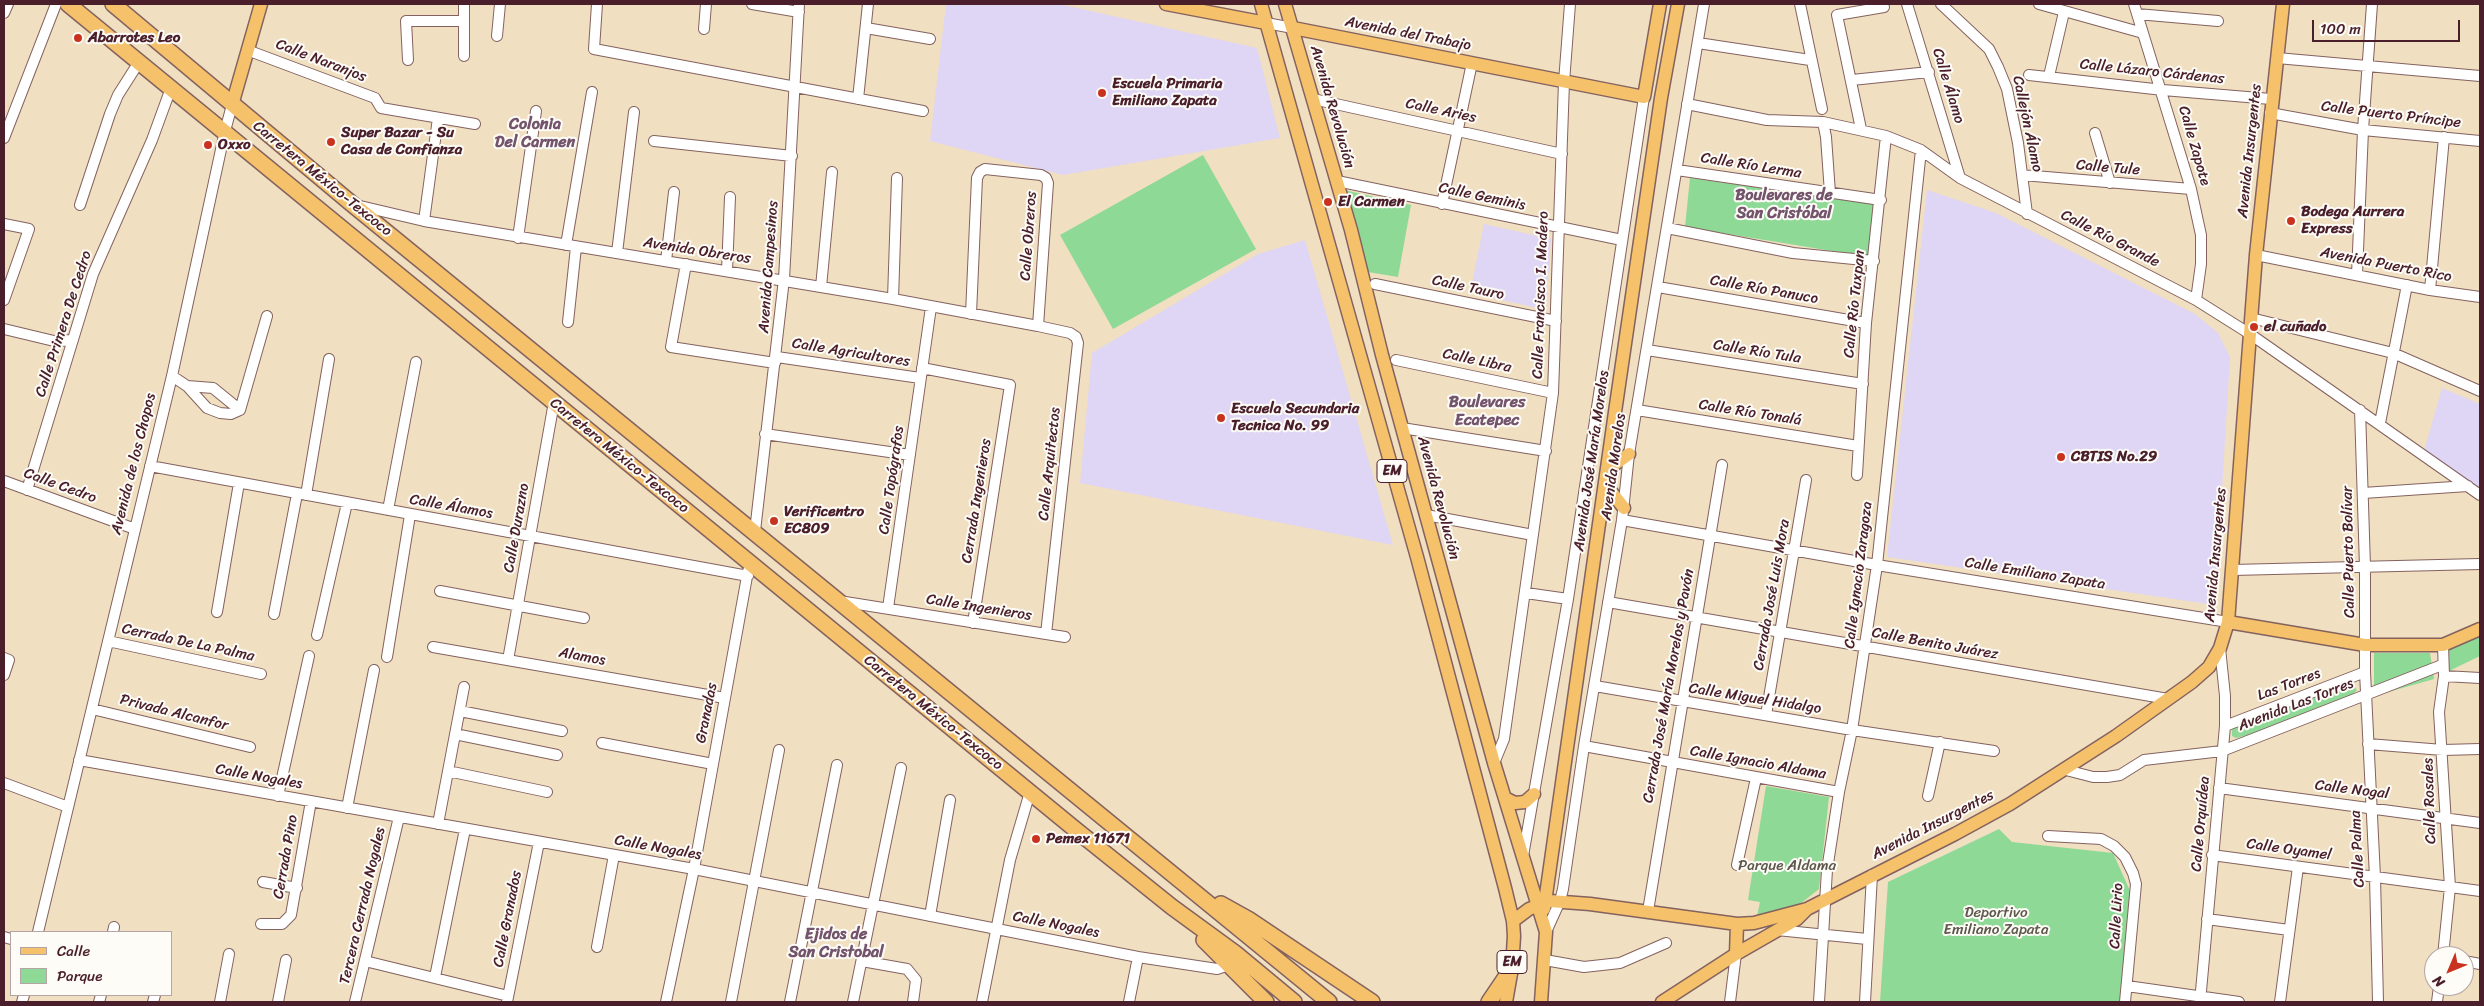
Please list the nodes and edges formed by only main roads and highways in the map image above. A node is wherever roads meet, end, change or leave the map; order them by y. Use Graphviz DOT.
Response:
graph roads {
  1 [pos="68,4"];
  2 [pos="112,4"];
  3 [pos="261,4"];
  4 [pos="1166,4"];
  5 [pos="1261,4"];
  6 [pos="1285,4"];
  7 [pos="1660,4"];
  8 [pos="1678,4"];
  9 [pos="2283,4"];
  10 [pos="1266,23"];
  11 [pos="1293,28"];
  12 [pos="1655,36"];
  13 [pos="1644,97"];
  14 [pos="1661,98"];
  15 [pos="232,105"];
  16 [pos="1630,454"];
  17 [pos="1607,470"];
  18 [pos="1604,484"];
  19 [pos="1623,514"];
  20 [pos="2228,622"];
  21 [pos="2480,629"];
  22 [pos="1534,794"];
  23 [pos="1504,798"];
  24 [pos="1183,884"];
  25 [pos="1541,904"];
  26 [pos="1172,907"];
  27 [pos="1807,908"];
  28 [pos="1513,921"];
  29 [pos="1737,924"];
  30 [pos="1736,954"];
  31 [pos="1512,968"];
  32 [pos="1266,1002"];
  33 [pos="1294,1002"];
  34 [pos="1329,1002"];
  35 [pos="1372,1002"];
  36 [pos="1489,1002"];
  37 [pos="1506,1002"];
  38 [pos="1542,1002"];
  39 [pos="1662,1002"];
  1 -- 26 [label="highway, Carretera México-Texcoco"];
  2 -- 15 [label="highway, Carretera México-Texcoco"];
  3 -- 15 [label="main road, Avenida de los Chopos"];
  4 -- 10 [label="main road, Avenida del Trabajo"];
  5 -- 10 [label="main road, EM"];
  6 -- 11 [label="main road, Avenida Revolución / EM"];
  7 -- 12 [label="main road, Avenida José María Morelos"];
  8 -- 14 [label="main road, Avenida José María Morelos"];
  9 -- 20 [label="main road, Avenida Insurgentes"];
  10 -- 28 [label="main road, EM"];
  11 -- 13 [label="main road, Avenida del Trabajo"];
  11 -- 23 [label="main road, Avenida Revolución / EM"];
  12 -- 13 [label="main road, Avenida José María Morelos"];
  12 -- 14 [label="main road"];
  14 -- 17 [label="main road, Avenida José María Morelos"];
  15 -- 24 [label="highway, Carretera México-Texcoco"];
  16 -- 17 [label="main road"];
  17 -- 18 [label="main road, Avenida José María Morelos"];
  18 -- 19 [label="main road"];
  18 -- 25 [label="main road, Avenida José María Morelos"];
  20 -- 21 [label="main road, Calle Emiliano Zapata"];
  20 -- 27 [label="main road, Avenida Insurgentes"];
  22 -- 23 [label="main road"];
  23 -- 25 [label="main road, Avenida Revolución / EM"];
  24 -- 34 [label="highway"];
  24 -- 35 [label="highway"];
  25 -- 28 [label="main road, Avenida Insurgentes"];
  25 -- 29 [label="main road, Avenida Insurgentes"];
  25 -- 38 [label="main road, Avenida José María Morelos / EM"];
  26 -- 32 [label="highway"];
  26 -- 33 [label="highway"];
  27 -- 29 [label="main road, Avenida Insurgentes"];
  27 -- 30 [label="main road, Avenida Insurgentes"];
  28 -- 31 [label="main road, EM"];
  29 -- 30 [label="main road"];
  30 -- 39 [label="main road, Avenida Insurgentes"];
  31 -- 36 [label="highway"];
  31 -- 37 [label="main road, EM"];
}
